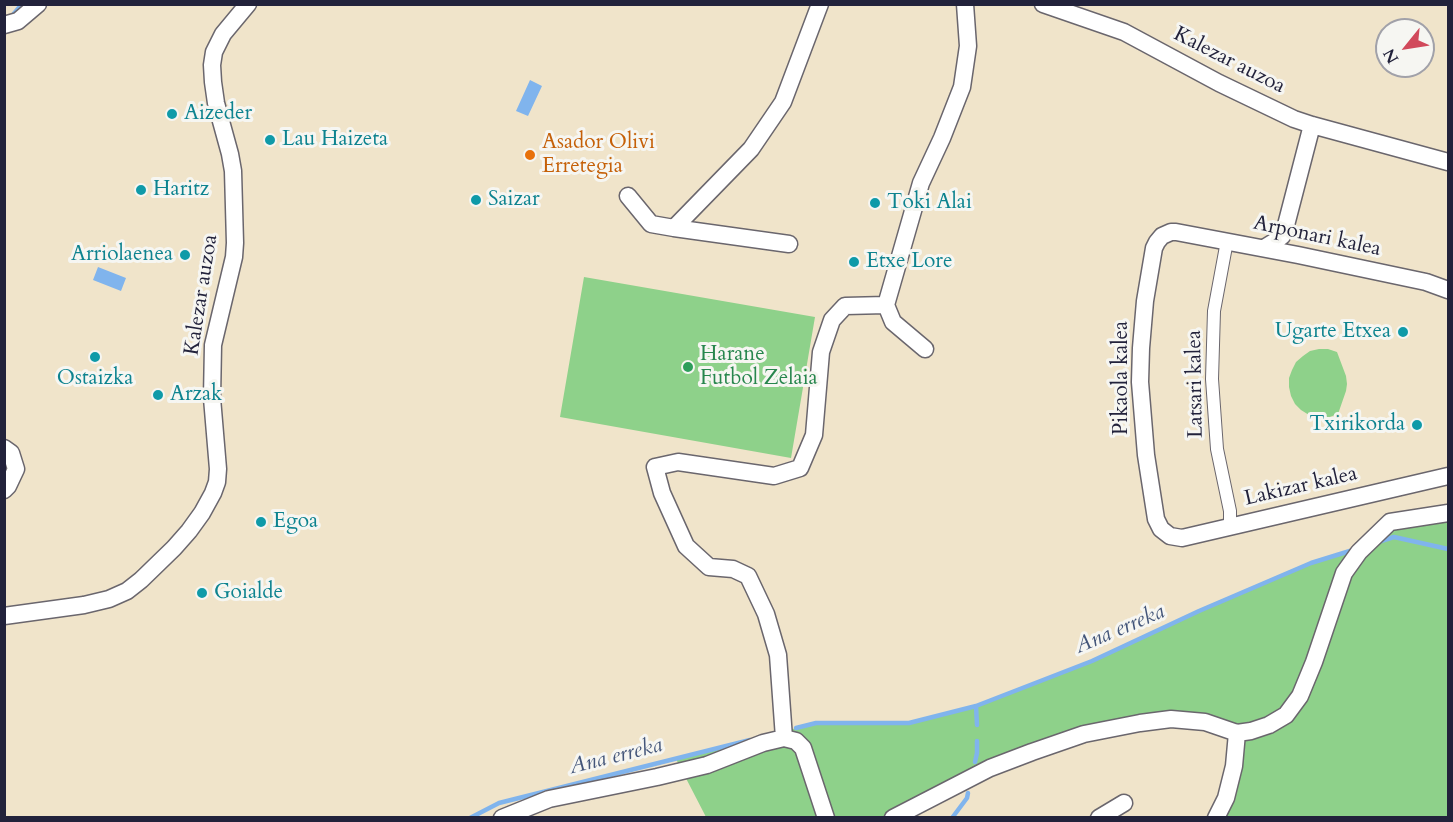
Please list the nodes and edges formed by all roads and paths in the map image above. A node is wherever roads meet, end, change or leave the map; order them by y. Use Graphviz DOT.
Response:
graph roads {
  1 [pos="38,4"];
  2 [pos="248,4"];
  3 [pos="820,4"];
  4 [pos="965,4"];
  5 [pos="1043,4"];
  6 [pos="4,25"];
  7 [pos="1312,125"];
  8 [pos="1449,162"];
  9 [pos="628,196"];
  10 [pos="674,228"];
  11 [pos="1286,229"];
  12 [pos="1176,232"];
  13 [pos="1227,241"];
  14 [pos="789,244"];
  15 [pos="1264,248"];
  16 [pos="1298,255"];
  17 [pos="1449,290"];
  18 [pos="886,305"];
  19 [pos="925,350"];
  20 [pos="4,448"];
  21 [pos="1449,476"];
  22 [pos="4,490"];
  23 [pos="1449,513"];
  24 [pos="1230,527"];
  25 [pos="1165,533"];
  26 [pos="4,616"];
  27 [pos="1237,733"];
  28 [pos="784,738"];
  29 [pos="1124,803"];
  30 [pos="502,818"];
  31 [pos="826,818"];
  32 [pos="893,818"];
  33 [pos="1099,818"];
  34 [pos="1216,818"];
  1 -- 6 [label="street"];
  2 -- 26 [label="street, Kalezar auzoa"];
  3 -- 10 [label="street"];
  4 -- 18 [label="street"];
  5 -- 7 [label="street, Kalezar auzoa"];
  7 -- 8 [label="street, Kalezar auzoa"];
  7 -- 11 [label="street"];
  9 -- 10 [label="street"];
  10 -- 14 [label="street"];
  11 -- 15 [label="street"];
  11 -- 16 [label="street"];
  12 -- 13 [label="street, Arponari kalea"];
  12 -- 25 [label="street, Pikaola kalea"];
  13 -- 15 [label="street, Arponari kalea"];
  13 -- 24 [label="street, Latsari kalea"];
  15 -- 16 [label="street, Arponari kalea"];
  16 -- 17 [label="street, Arponari kalea"];
  18 -- 19 [label="street"];
  18 -- 28 [label="street"];
  20 -- 22 [label="street"];
  21 -- 24 [label="street, Lakizar kalea"];
  23 -- 27 [label="street"];
  24 -- 25 [label="street, Lakizar kalea"];
  27 -- 32 [label="street"];
  27 -- 34 [label="street"];
  28 -- 30 [label="street"];
  28 -- 31 [label="street"];
  29 -- 33 [label="street"];
}
